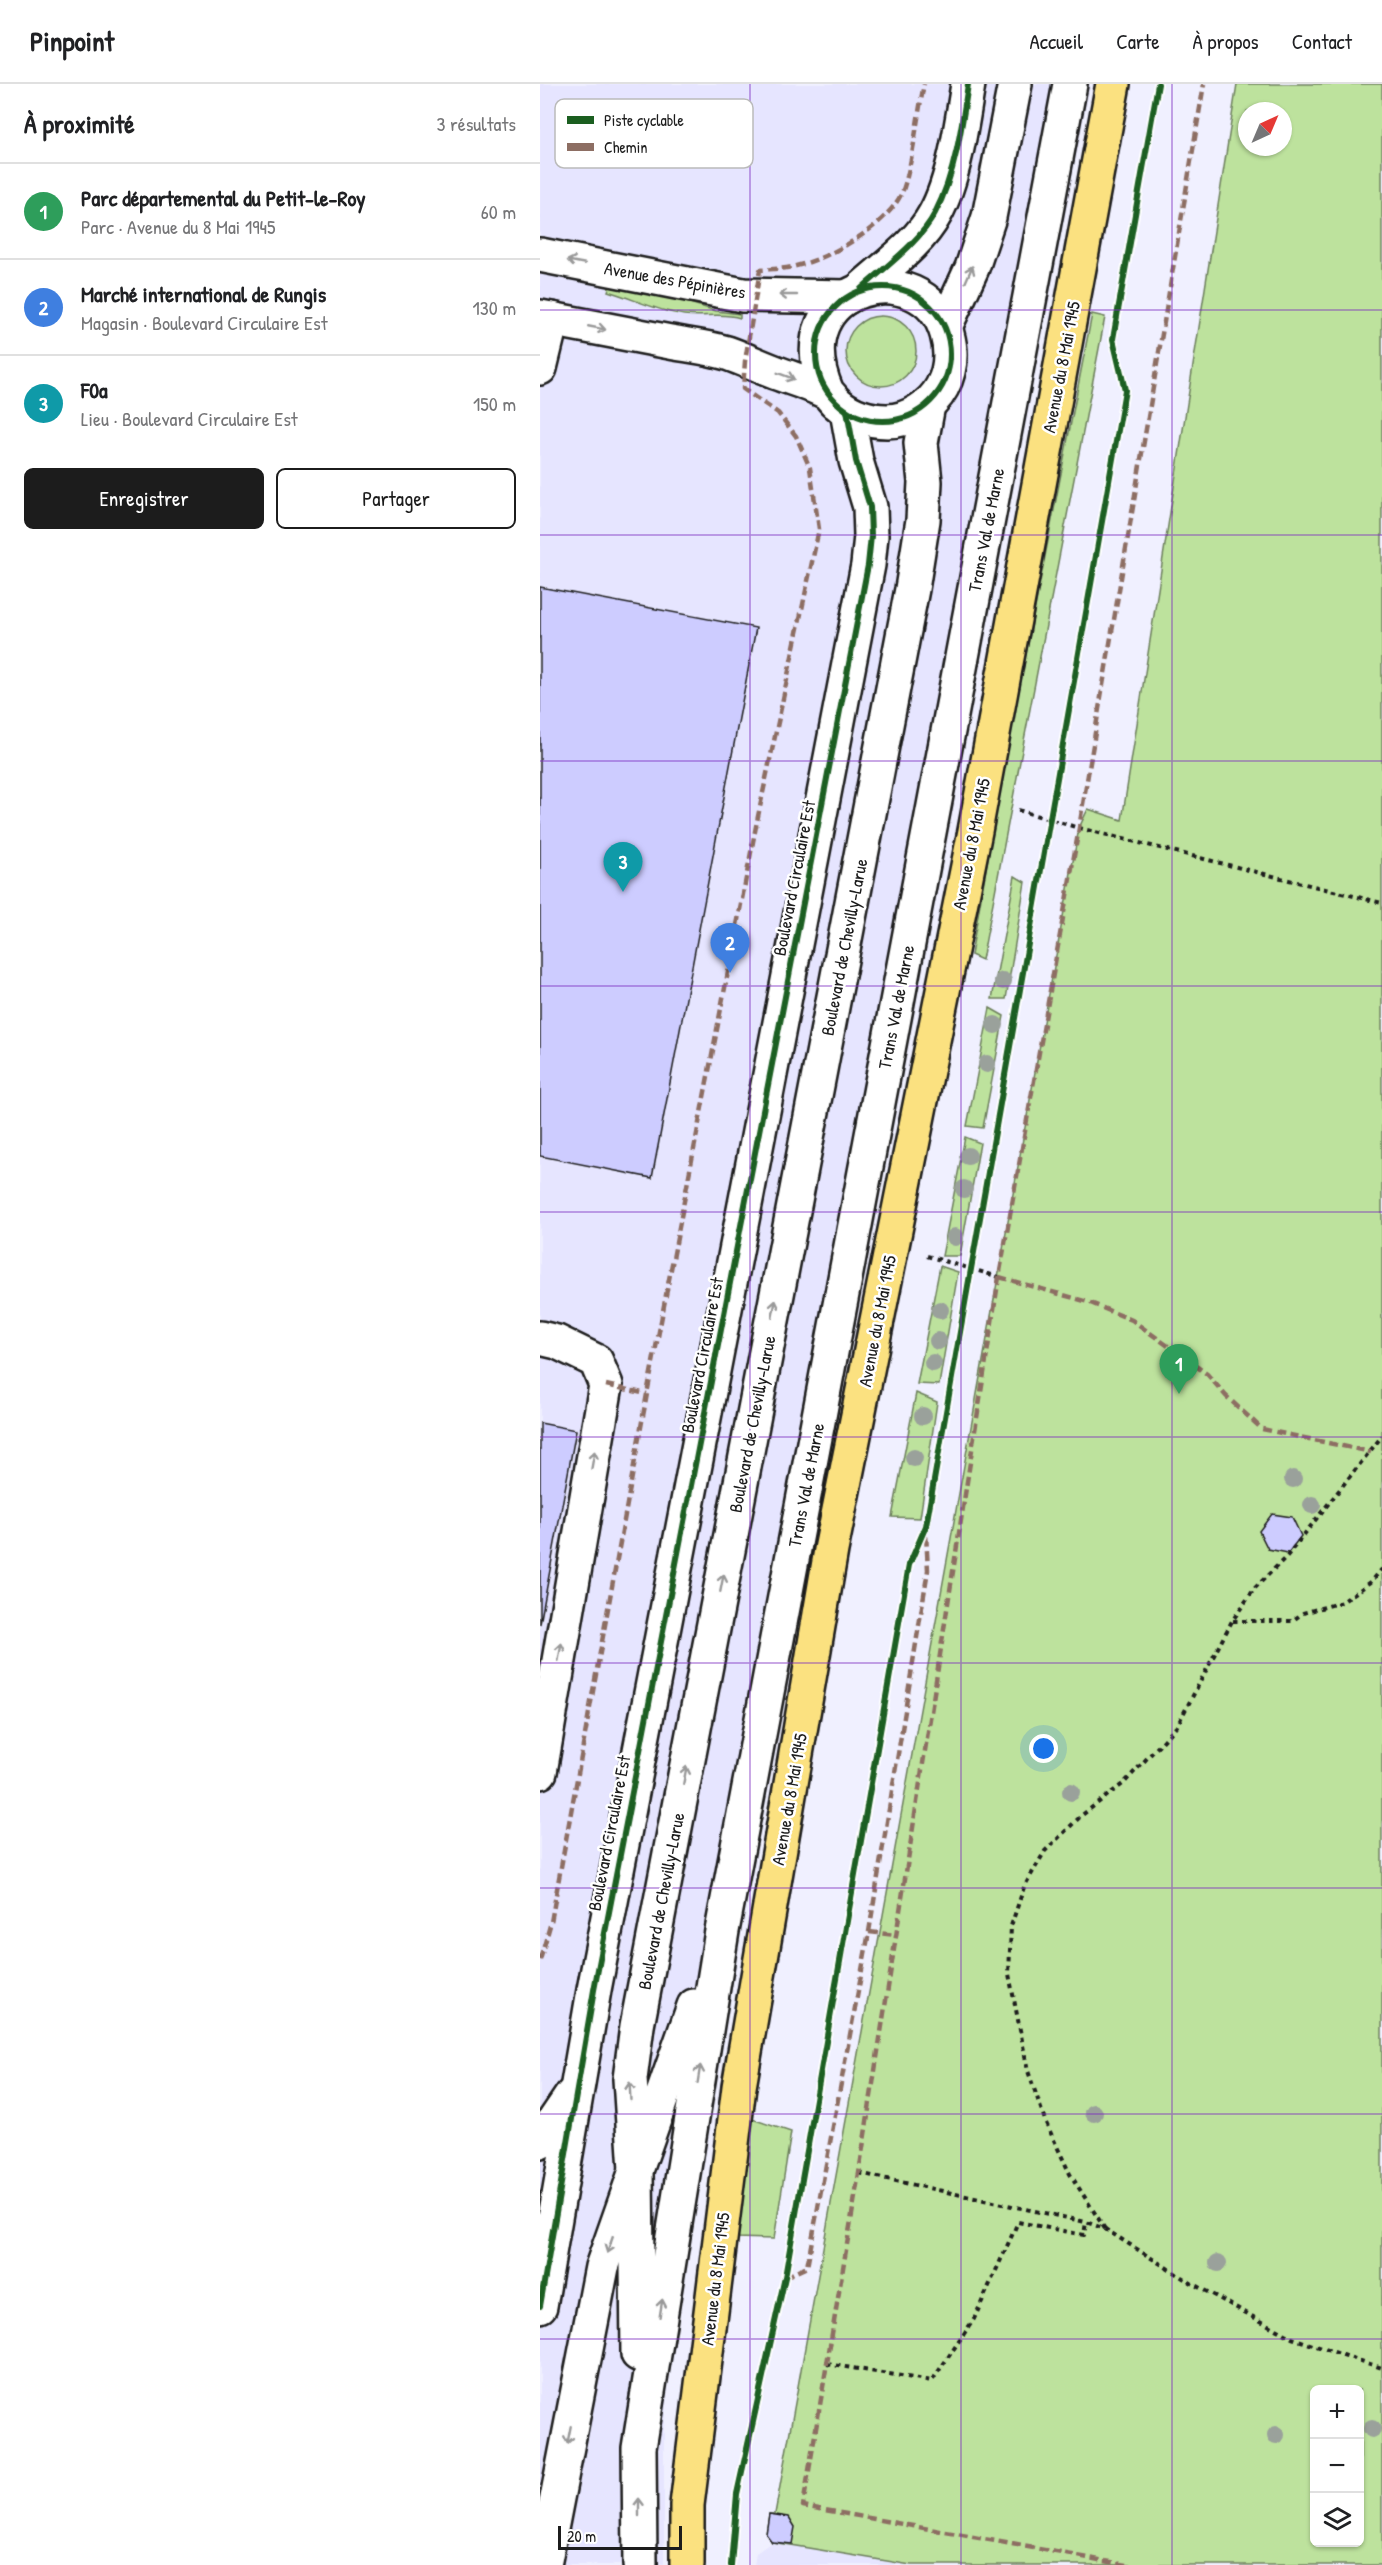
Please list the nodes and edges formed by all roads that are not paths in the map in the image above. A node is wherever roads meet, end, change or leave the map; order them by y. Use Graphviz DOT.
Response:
graph roads {
  1 [pos="968,84"];
  2 [pos="1015,84"];
  3 [pos="1071,84"];
  4 [pos="1113,84"];
  5 [pos="540,255"];
  6 [pos="854,293"];
  7 [pos="546,318"];
  8 [pos="945,327"];
  9 [pos="540,368"];
  10 [pos="837,401"];
  11 [pos="927,405"];
  12 [pos="540,1338"];
  13 [pos="540,1772"];
  14 [pos="722,1931"];
  15 [pos="577,2089"];
  16 [pos="540,2142"];
  17 [pos="636,2170"];
  18 [pos="540,2306"];
  19 [pos="639,2448"];
  20 [pos="544,2565"];
  21 [pos="640,2565"];
  22 [pos="687,2565"];
  1 -- 6 [label="street"];
  8 -- 2 [label="street, one-way"];
  3 -- 14 [label="street, Trans Val de Marne"];
  4 -- 22 [label="main road, Avenue du 8 Mai 1945"];
  6 -- 5 [label="street, Avenue des Pépinières, one-way"];
  6 -- 8 [label="street"];
  6 -- 10 [label="street"];
  7 -- 9 [label="street"];
  7 -- 10 [label="street, one-way"];
  8 -- 11 [label="street"];
  10 -- 11 [label="street"];
  10 -- 15 [label="street, Boulevard Circulaire Est"];
  17 -- 11 [label="street, Boulevard de Chevilly-Larue, one-way"];
  13 -- 12 [label="street, one-way"];
  14 -- 17 [label="street"];
  19 -- 14 [label="street, one-way"];
  15 -- 16 [label="street"];
  15 -- 18 [label="street, Boulevard Circulaire Est"];
  17 -- 19 [label="street, Boulevard de Chevilly-Larue"];
  17 -- 20 [label="street, one-way"];
  21 -- 19 [label="street, one-way"];
}
